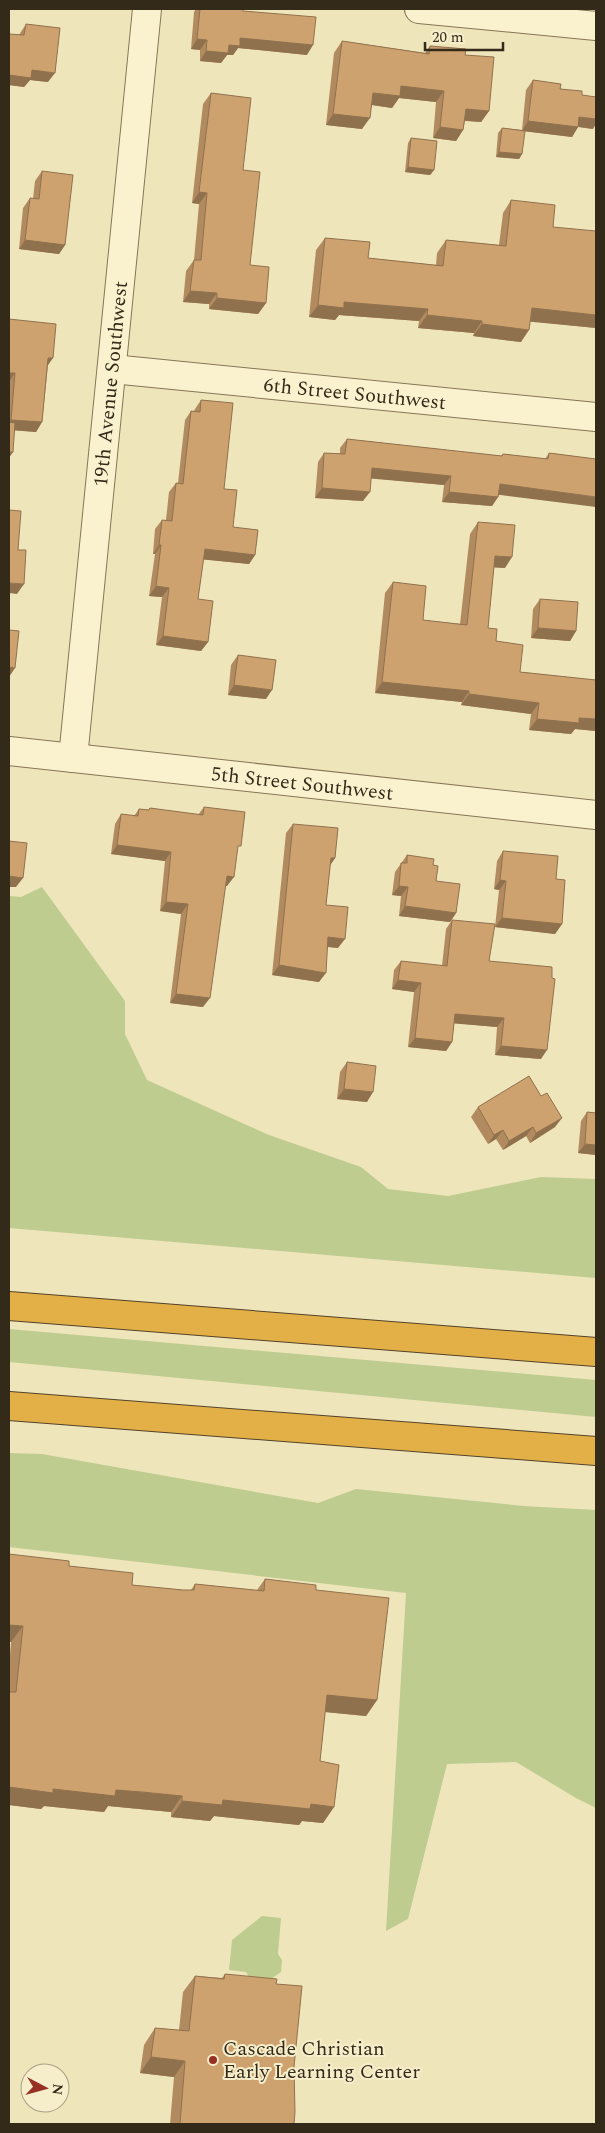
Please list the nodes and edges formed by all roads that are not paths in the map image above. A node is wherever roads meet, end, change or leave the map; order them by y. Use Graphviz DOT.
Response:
graph roads {
  1 [pos="147,9"];
  2 [pos="420,9"];
  3 [pos="596,26"];
  4 [pos="112,370"];
  5 [pos="596,417"];
  6 [pos="9,751"];
  7 [pos="73,758"];
  8 [pos="596,814"];
  9 [pos="9,1306"];
  10 [pos="596,1352"];
  11 [pos="9,1406"];
  12 [pos="596,1451"];
  1 -- 4 [label="street, 19th Avenue Southwest"];
  2 -- 3 [label="street"];
  4 -- 5 [label="street, 6th Street Southwest"];
  4 -- 7 [label="street, 19th Avenue Southwest"];
  6 -- 7 [label="street, 5th Street Southwest"];
  7 -- 8 [label="street, 5th Street Southwest"];
  9 -- 10 [label="highway"];
  11 -- 12 [label="highway"];
}
